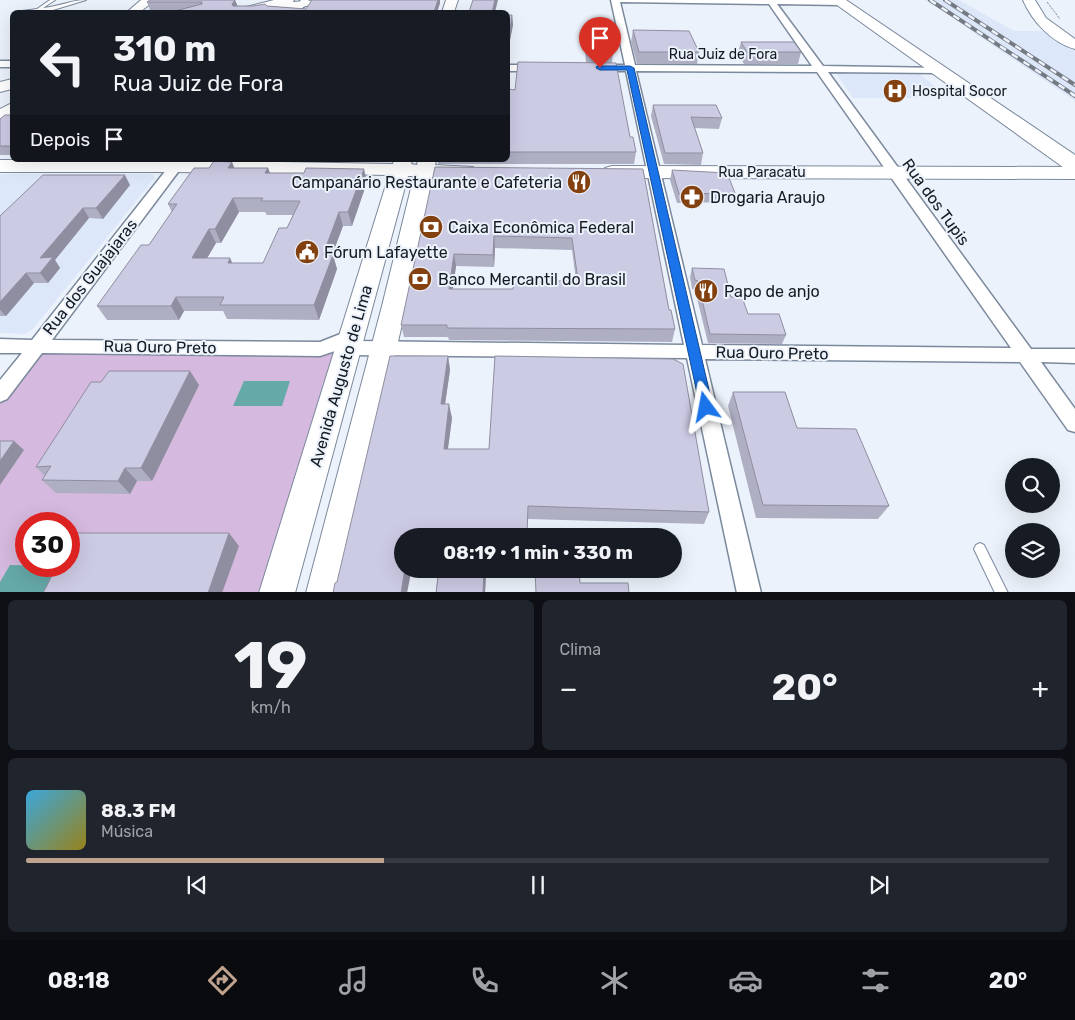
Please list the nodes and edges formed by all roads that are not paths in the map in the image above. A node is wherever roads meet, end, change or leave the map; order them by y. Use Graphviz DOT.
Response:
graph roads {
  1 [pos="53,0"];
  2 [pos="84,0"];
  3 [pos="149,0"];
  4 [pos="288,0"];
  5 [pos="615,0"];
  6 [pos="619,0"];
  7 [pos="1021,0"];
  8 [pos="1029,0"];
  9 [pos="770,1"];
  10 [pos="845,1"];
  11 [pos="1044,1"];
  12 [pos="304,3"];
  13 [pos="36,10"];
  14 [pos="136,10"];
  15 [pos="250,10"];
  16 [pos="277,10"];
  17 [pos="1042,24"];
  18 [pos="1075,35"];
  19 [pos="1075,45"];
  20 [pos="510,68"];
  21 [pos="544,68"];
  22 [pos="581,68"];
  23 [pos="630,68"];
  24 [pos="819,68"];
  25 [pos="939,70"];
  26 [pos="1027,111"];
  27 [pos="179,163"];
  28 [pos="401,165"];
  29 [pos="1075,165"];
  30 [pos="0,166"];
  31 [pos="425,166"];
  32 [pos="481,171"];
  33 [pos="597,172"];
  34 [pos="892,172"];
  35 [pos="654,173"];
  36 [pos="1075,173"];
  37 [pos="37,345"];
  38 [pos="0,346"];
  39 [pos="342,348"];
  40 [pos="384,348"];
  41 [pos="694,352"];
  42 [pos="1026,356"];
  43 [pos="1075,356"];
  44 [pos="0,394"];
  45 [pos="1075,424"];
  46 [pos="980,550"];
  47 [pos="277,592"];
  48 [pos="324,592"];
  49 [pos="749,592"];
  50 [pos="1002,592"];
  1 -- 13 [label="lane"];
  2 -- 13 [label="lane"];
  3 -- 14 [label="main road"];
  4 -- 15 [label="main road"];
  5 -- 23 [label="street"];
  6 -- 9 [label="street"];
  7 -- 17 [label="main road"];
  8 -- 17 [label="main road"];
  9 -- 10 [label="street"];
  9 -- 24 [label="street, Rua dos Tupis"];
  10 -- 25 [label="highway"];
  10 -- 26 [label="highway"];
  11 -- 18 [label="main road"];
  12 -- 16 [label="main road"];
  17 -- 19 [label="main road"];
  20 -- 21 [label="street"];
  22 -- 23 [label="street, Rua Juiz de Fora"];
  23 -- 24 [label="street, Rua Juiz de Fora"];
  23 -- 35 [label="street"];
  24 -- 25 [label="street, Rua Juiz de Fora"];
  24 -- 34 [label="street, Rua dos Tupis"];
  25 -- 29 [label="highway"];
  27 -- 28 [label="main road"];
  27 -- 30 [label="main road"];
  27 -- 37 [label="street, Rua dos Guajajaras"];
  28 -- 31 [label="main road"];
  28 -- 39 [label="main road, Avenida Augusto de Lima"];
  31 -- 32 [label="main road"];
  31 -- 40 [label="main road, Avenida Augusto de Lima"];
  33 -- 35 [label="main road, Rua Paracatu"];
  34 -- 35 [label="main road, Rua Paracatu"];
  34 -- 36 [label="main road, Rua Paracatu"];
  34 -- 42 [label="street, Rua dos Tupis"];
  35 -- 41 [label="street"];
  37 -- 38 [label="street, Rua Ouro Preto"];
  37 -- 39 [label="street, Rua Ouro Preto"];
  37 -- 44 [label="street, Rua dos Guajajaras"];
  39 -- 40 [label="street, Rua Ouro Preto"];
  39 -- 47 [label="main road, Avenida Augusto de Lima"];
  40 -- 41 [label="street, Rua Ouro Preto"];
  40 -- 48 [label="main road, Avenida Augusto de Lima"];
  41 -- 42 [label="street, Rua Ouro Preto"];
  41 -- 49 [label="street"];
  42 -- 43 [label="street, Rua Ouro Preto"];
  42 -- 45 [label="street, Rua dos Tupis"];
  46 -- 50 [label="lane"];
}
